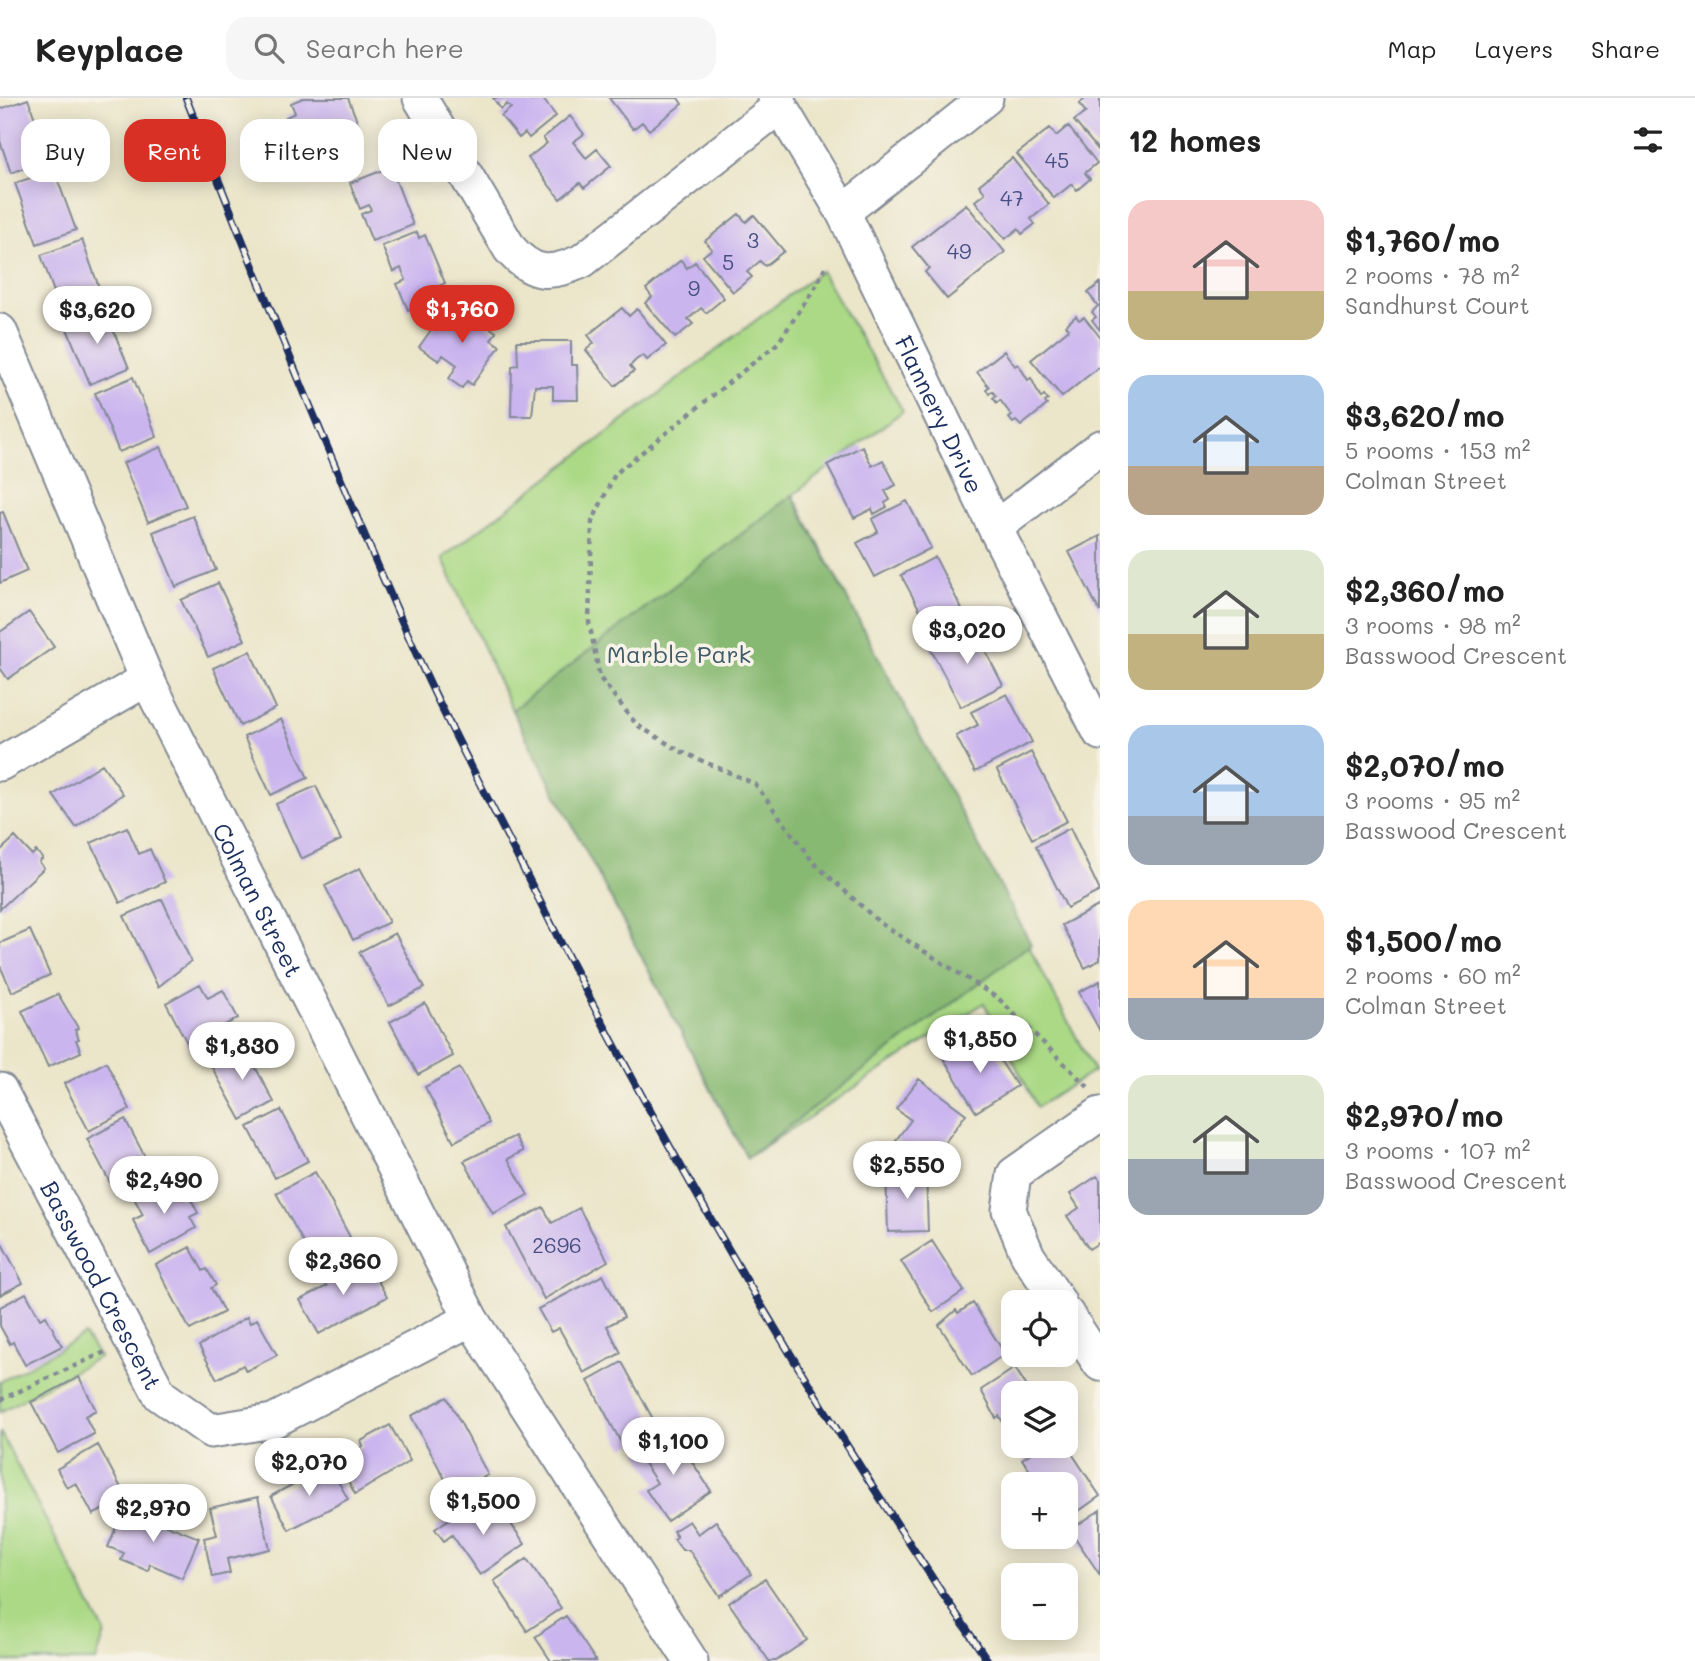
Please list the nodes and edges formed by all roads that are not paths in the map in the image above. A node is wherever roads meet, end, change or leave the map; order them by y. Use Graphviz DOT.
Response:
graph roads {
  1 [pos="420,98"];
  2 [pos="986,98"];
  3 [pos="778,102"];
  4 [pos="843,212"];
  5 [pos="1,339"];
  6 [pos="1100,447"];
  7 [pos="995,528"];
  8 [pos="147,678"];
  9 [pos="1100,733"];
  10 [pos="0,764"];
  11 [pos="0,1090"];
  12 [pos="1096,1102"];
  13 [pos="1051,1290"];
  14 [pos="471,1319"];
  15 [pos="1078,1330"];
  16 [pos="1100,1364"];
  17 [pos="691,1661"];
  1 -- 3 [label="street"];
  2 -- 4 [label="street"];
  3 -- 4 [label="street, Flannery Drive"];
  4 -- 7 [label="street, Flannery Drive"];
  5 -- 8 [label="street, Colman Street"];
  6 -- 7 [label="street"];
  7 -- 9 [label="street, Flannery Drive"];
  8 -- 10 [label="street"];
  8 -- 14 [label="street, Colman Street"];
  11 -- 14 [label="street, Basswood Crescent"];
  12 -- 13 [label="street"];
  14 -- 17 [label="street, Colman Street"];
  15 -- 16 [label="street"];
}
